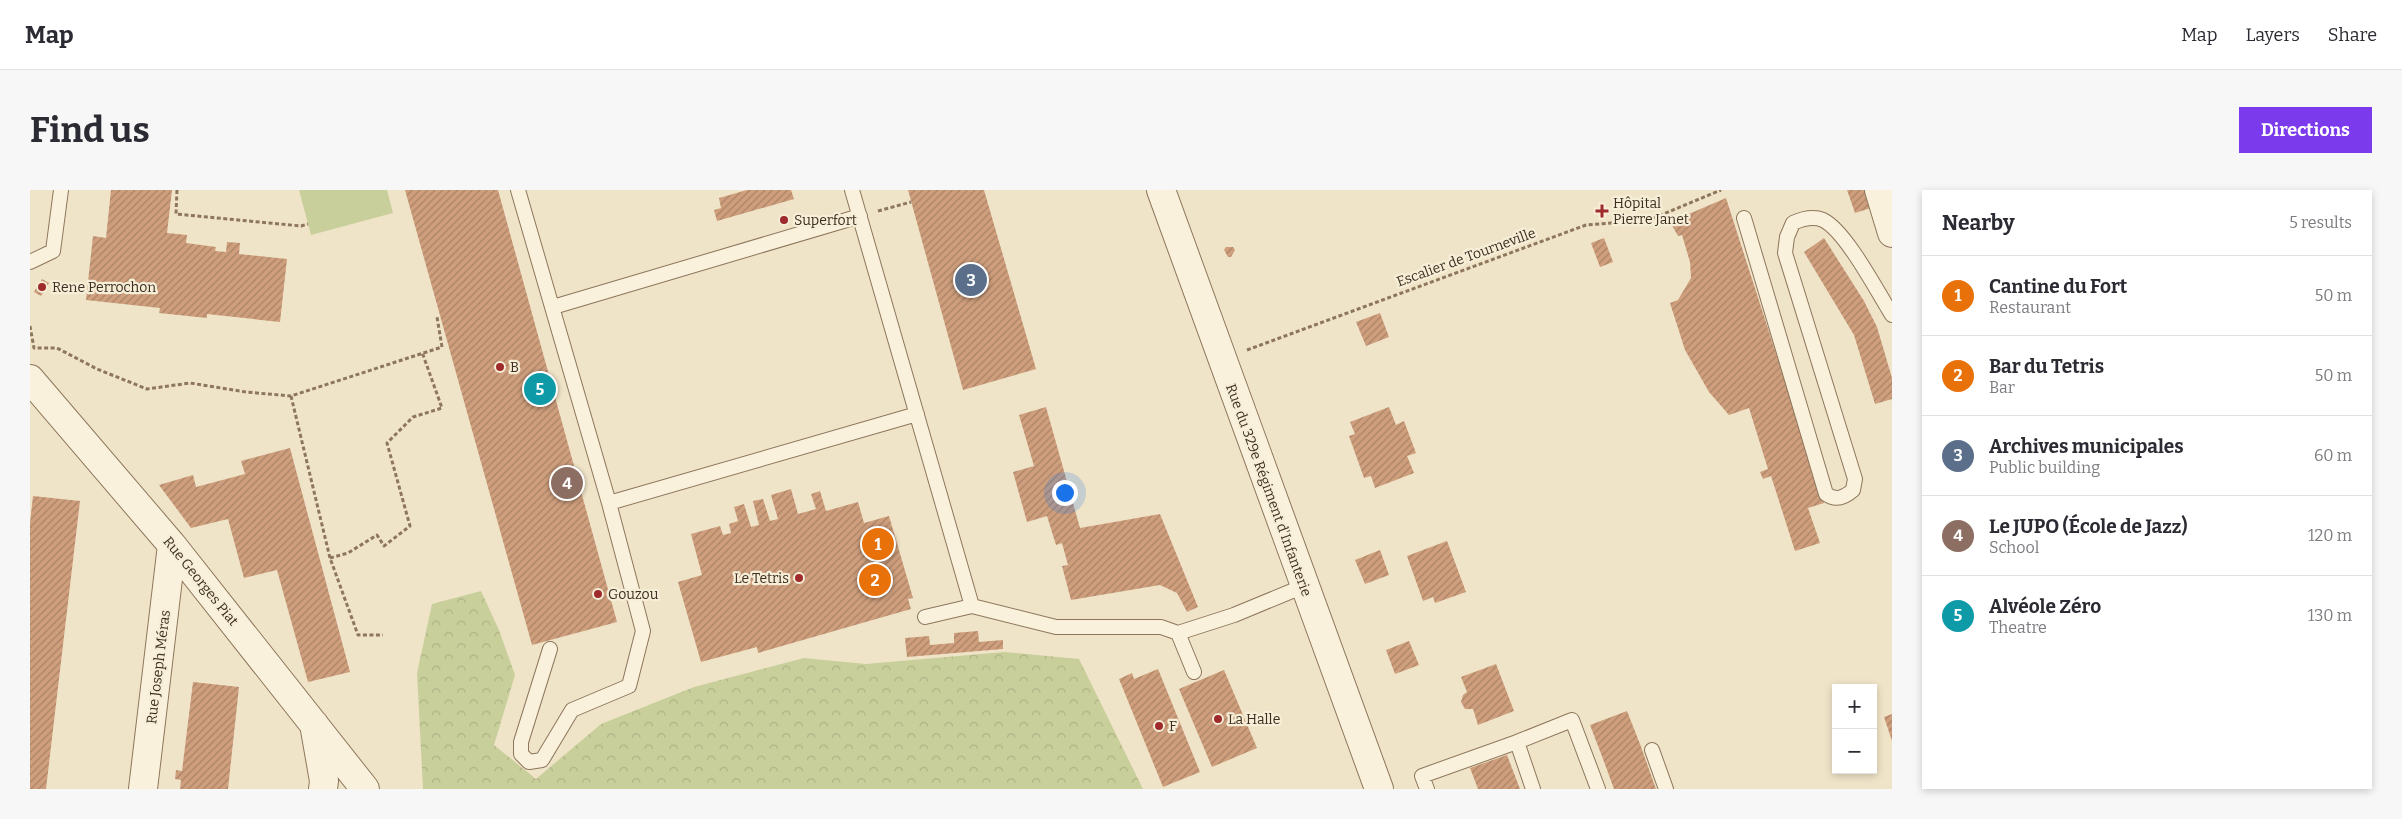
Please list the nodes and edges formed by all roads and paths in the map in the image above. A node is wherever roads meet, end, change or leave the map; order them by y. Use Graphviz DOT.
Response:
graph roads {
  1 [pos="61,190"];
  2 [pos="177,190"];
  3 [pos="518,190"];
  4 [pos="852,190"];
  5 [pos="1161,190"];
  6 [pos="1720,190"];
  7 [pos="1879,190"];
  8 [pos="912,202"];
  9 [pos="888,208"];
  10 [pos="860,216"];
  11 [pos="1744,218"];
  12 [pos="308,224"];
  13 [pos="1892,233"];
  14 [pos="30,262"];
  15 [pos="553,307"];
  16 [pos="1892,315"];
  17 [pos="438,317"];
  18 [pos="30,326"];
  19 [pos="422,352"];
  20 [pos="1223,361"];
  21 [pos="30,379"];
  22 [pos="290,396"];
  23 [pos="917,414"];
  24 [pos="609,503"];
  25 [pos="172,545"];
  26 [pos="330,558"];
  27 [pos="1304,586"];
  28 [pos="972,606"];
  29 [pos="925,617"];
  30 [pos="1178,633"];
  31 [pos="383,635"];
  32 [pos="550,649"];
  33 [pos="1194,672"];
  34 [pos="314,722"];
  35 [pos="1517,742"];
  36 [pos="1652,750"];
  37 [pos="143,789"];
  38 [pos="323,789"];
  39 [pos="365,789"];
  40 [pos="1379,789"];
  41 [pos="1427,789"];
  42 [pos="1533,789"];
  43 [pos="1598,789"];
  44 [pos="1666,789"];
  1 -- 14 [label="lane"];
  2 -- 12 [label="path"];
  3 -- 15 [label="lane"];
  4 -- 10 [label="lane"];
  5 -- 20 [label="street, Rue du 329e Régiment d'Infanterie"];
  6 -- 20 [label="path, Escalier de Tourneville"];
  7 -- 13 [label="street"];
  8 -- 9 [label="path"];
  10 -- 15 [label="lane"];
  10 -- 23 [label="lane"];
  11 -- 16 [label="lane"];
  15 -- 24 [label="lane"];
  17 -- 19 [label="path"];
  18 -- 22 [label="path"];
  19 -- 22 [label="path"];
  19 -- 26 [label="path"];
  20 -- 27 [label="street, Rue du 329e Régiment d'Infanterie"];
  21 -- 25 [label="street, Rue Georges Piat"];
  22 -- 26 [label="path"];
  23 -- 24 [label="lane"];
  23 -- 28 [label="lane"];
  24 -- 32 [label="lane"];
  25 -- 34 [label="street, Rue Georges Piat"];
  25 -- 37 [label="street, Rue Joseph Méras"];
  26 -- 31 [label="path"];
  27 -- 30 [label="lane"];
  27 -- 40 [label="street, Rue du 329e Régiment d'Infanterie"];
  28 -- 29 [label="lane"];
  28 -- 30 [label="lane"];
  30 -- 33 [label="lane"];
  34 -- 38 [label="street"];
  34 -- 39 [label="street, Rue Georges Piat"];
  35 -- 41 [label="lane"];
  35 -- 42 [label="lane"];
  35 -- 43 [label="lane"];
  36 -- 44 [label="lane"];
}
